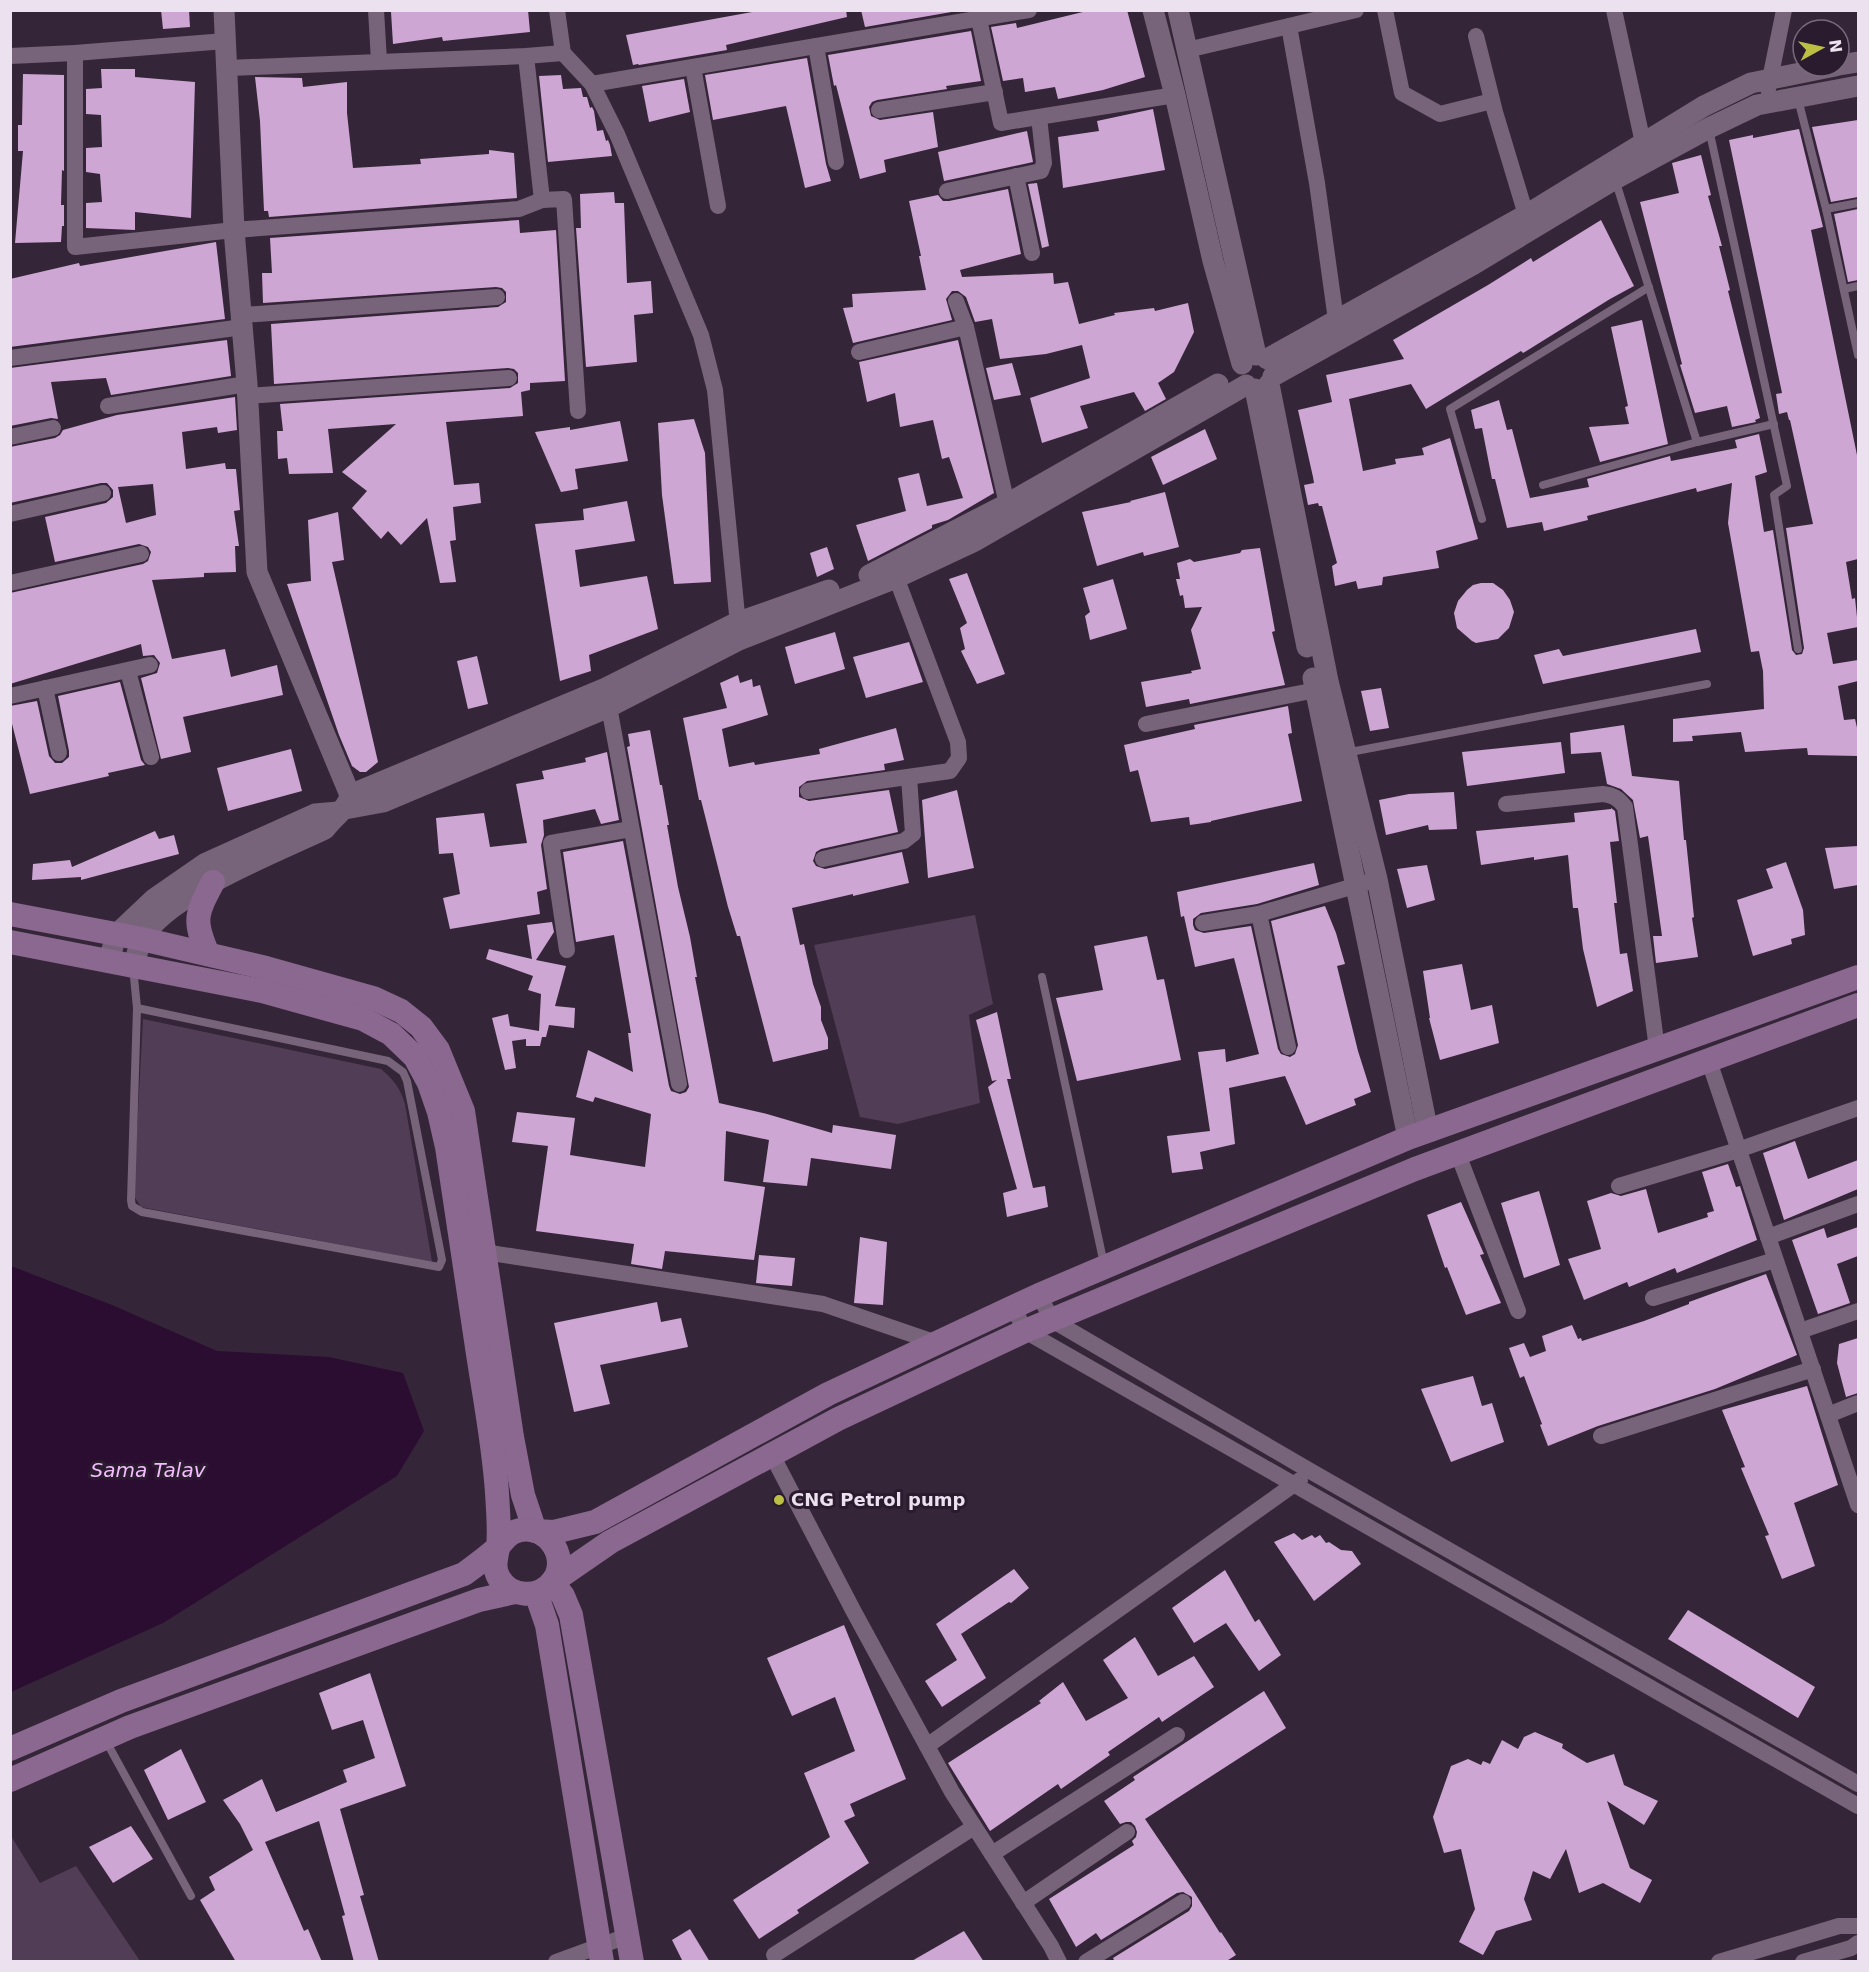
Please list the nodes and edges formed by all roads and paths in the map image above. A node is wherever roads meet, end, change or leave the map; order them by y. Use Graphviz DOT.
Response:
graph roads {
  1 [pos="224,10"];
  2 [pos="376,10"];
  3 [pos="557,10"];
  4 [pos="1029,10"];
  5 [pos="1153,10"];
  6 [pos="1178,10"];
  7 [pos="1356,10"];
  8 [pos="1385,10"];
  9 [pos="1614,10"];
  10 [pos="1784,10"];
  11 [pos="979,19"];
  12 [pos="1289,26"];
  13 [pos="1476,36"];
  14 [pos="225,41"];
  15 [pos="816,46"];
  16 [pos="1187,50"];
  17 [pos="75,53"];
  18 [pos="562,53"];
  19 [pos="10,56"];
  20 [pos="526,56"];
  21 [pos="379,61"];
  22 [pos="693,67"];
  23 [pos="228,68"];
  24 [pos="1791,75"];
  25 [pos="1769,79"];
  26 [pos="592,84"];
  27 [pos="1858,86"];
  28 [pos="995,92"];
  29 [pos="1175,95"];
  30 [pos="1797,97"];
  31 [pos="1492,101"];
  32 [pos="1766,103"];
  33 [pos="879,110"];
  34 [pos="1039,117"];
  35 [pos="1709,128"];
  36 [pos="1643,143"];
  37 [pos="836,162"];
  38 [pos="1613,171"];
  39 [pos="1016,176"];
  40 [pos="947,191"];
  41 [pos="542,200"];
  42 [pos="1858,203"];
  43 [pos="718,206"];
  44 [pos="1826,209"];
  45 [pos="1526,216"];
  46 [pos="234,230"];
  47 [pos="1032,253"];
  48 [pos="1858,286"];
  49 [pos="1649,287"];
  50 [pos="1844,289"];
  51 [pos="497,297"];
  52 [pos="956,301"];
  53 [pos="1336,320"];
  54 [pos="243,321"];
  55 [pos="966,327"];
  56 [pos="859,352"];
  57 [pos="1858,355"];
  58 [pos="10,358"];
  59 [pos="1256,373"];
  60 [pos="509,378"];
  61 [pos="248,390"];
  62 [pos="108,406"];
  63 [pos="578,411"];
  64 [pos="1774,424"];
  65 [pos="53,428"];
  66 [pos="10,437"];
  67 [pos="1696,442"];
  68 [pos="1543,485"];
  69 [pos="103,493"];
  70 [pos="1007,504"];
  71 [pos="10,514"];
  72 [pos="1482,519"];
  73 [pos="141,554"];
  74 [pos="894,572"];
  75 [pos="10,583"];
  76 [pos="738,631"];
  77 [pos="1798,649"];
  78 [pos="150,665"];
  79 [pos="128,671"];
  80 [pos="1707,684"];
  81 [pos="45,688"];
  82 [pos="1316,690"];
  83 [pos="10,696"];
  84 [pos="608,698"];
  85 [pos="1146,724"];
  86 [pos="59,753"];
  87 [pos="1338,755"];
  88 [pos="151,757"];
  89 [pos="909,777"];
  90 [pos="808,791"];
  91 [pos="1506,804"];
  92 [pos="344,805"];
  93 [pos="631,829"];
  94 [pos="823,859"];
  95 [pos="1377,879"];
  96 [pos="213,882"];
  97 [pos="1356,884"];
  98 [pos="10,914"];
  99 [pos="1259,914"];
  100 [pos="1203,923"];
  101 [pos="117,934"];
  102 [pos="142,939"];
  103 [pos="10,942"];
  104 [pos="567,950"];
  105 [pos="208,954"];
  106 [pos="108,962"];
  107 [pos="133,967"];
  108 [pos="1858,976"];
  109 [pos="1042,977"];
  110 [pos="1858,1005"];
  111 [pos="137,1008"];
  112 [pos="1288,1047"];
  113 [pos="1657,1049"];
  114 [pos="1709,1061"];
  115 [pos="679,1084"];
  116 [pos="1858,1108"];
  117 [pos="1418,1135"];
  118 [pos="1738,1150"];
  119 [pos="1458,1154"];
  120 [pos="1619,1186"];
  121 [pos="1858,1204"];
  122 [pos="1768,1237"];
  123 [pos="484,1252"];
  124 [pos="1776,1260"];
  125 [pos="1105,1267"];
  126 [pos="1039,1295"];
  127 [pos="1653,1298"];
  128 [pos="1013,1306"];
  129 [pos="1518,1311"];
  130 [pos="1858,1311"];
  131 [pos="1052,1320"];
  132 [pos="1025,1331"];
  133 [pos="1800,1331"];
  134 [pos="937,1343"];
  135 [pos="1812,1369"];
  136 [pos="1858,1403"];
  137 [pos="1828,1415"];
  138 [pos="1601,1436"];
  139 [pos="772,1455"];
  140 [pos="1312,1472"];
  141 [pos="1293,1484"];
  142 [pos="1858,1505"];
  143 [pos="535,1531"];
  144 [pos="498,1548"];
  145 [pos="534,1589"];
  146 [pos="261,1649"];
  147 [pos="272,1675"];
  148 [pos="155,1688"];
  149 [pos="165,1714"];
  150 [pos="1177,1735"];
  151 [pos="104,1738"];
  152 [pos="927,1746"];
  153 [pos="10,1749"];
  154 [pos="10,1780"];
  155 [pos="1858,1784"];
  156 [pos="1858,1806"];
  157 [pos="974,1827"];
  158 [pos="1127,1832"];
  159 [pos="992,1854"];
  160 [pos="191,1896"];
  161 [pos="1183,1902"];
  162 [pos="1023,1903"];
  163 [pos="1858,1926"];
  164 [pos="1858,1943"];
  165 [pos="617,1953"];
  166 [pos="774,1955"];
  167 [pos="556,1962"];
  168 [pos="1059,1962"];
  169 [pos="1086,1962"];
  170 [pos="1719,1962"];
  171 [pos="1803,1962"];
  1 -- 14 [label="street"];
  2 -- 21 [label="street"];
  3 -- 18 [label="street"];
  4 -- 11 [label="street"];
  5 -- 29 [label="street"];
  6 -- 16 [label="street"];
  7 -- 12 [label="street"];
  8 -- 31 [label="street"];
  9 -- 36 [label="street"];
  10 -- 25 [label="street"];
  11 -- 15 [label="street"];
  11 -- 28 [label="street"];
  12 -- 16 [label="street"];
  12 -- 53 [label="street"];
  13 -- 31 [label="street"];
  14 -- 17 [label="street"];
  14 -- 23 [label="street"];
  15 -- 22 [label="street"];
  15 -- 37 [label="street"];
  16 -- 59 [label="street"];
  17 -- 19 [label="street"];
  17 -- 46 [label="street"];
  18 -- 20 [label="street"];
  18 -- 26 [label="street"];
  20 -- 21 [label="street"];
  20 -- 41 [label="street"];
  21 -- 23 [label="street"];
  22 -- 26 [label="street"];
  22 -- 43 [label="street"];
  23 -- 46 [label="street"];
  24 -- 25 [label="street"];
  25 -- 32 [label="street"];
  25 -- 36 [label="street"];
  26 -- 76 [label="street"];
  27 -- 30 [label="street"];
  28 -- 33 [label="street"];
  28 -- 34 [label="street"];
  29 -- 34 [label="street"];
  29 -- 59 [label="street"];
  30 -- 32 [label="street"];
  30 -- 44 [label="lane"];
  31 -- 45 [label="street"];
  32 -- 35 [label="street"];
  34 -- 39 [label="street"];
  35 -- 38 [label="street"];
  35 -- 64 [label="lane"];
  36 -- 38 [label="street"];
  38 -- 45 [label="street"];
  38 -- 49 [label="lane"];
  38 -- 59 [label="street"];
  39 -- 40 [label="street"];
  39 -- 47 [label="street"];
  41 -- 46 [label="street"];
  41 -- 63 [label="street"];
  42 -- 44 [label="lane"];
  44 -- 50 [label="lane"];
  45 -- 53 [label="street"];
  46 -- 54 [label="street"];
  48 -- 50 [label="lane"];
  49 -- 67 [label="lane"];
  49 -- 72 [label="lane"];
  50 -- 57 [label="lane"];
  51 -- 54 [label="street"];
  52 -- 55 [label="street"];
  53 -- 59 [label="street"];
  54 -- 58 [label="street"];
  54 -- 61 [label="street"];
  55 -- 56 [label="street"];
  55 -- 70 [label="street"];
  59 -- 70 [label="street"];
  59 -- 74 [label="street"];
  59 -- 82 [label="street"];
  59 -- 87 [label="street"];
  60 -- 61 [label="street"];
  61 -- 62 [label="street"];
  61 -- 92 [label="street"];
  64 -- 67 [label="lane"];
  64 -- 77 [label="lane"];
  65 -- 66 [label="street"];
  67 -- 68 [label="lane"];
  69 -- 71 [label="street"];
  70 -- 74 [label="street"];
  73 -- 75 [label="street"];
  74 -- 76 [label="street"];
  74 -- 89 [label="street"];
  76 -- 84 [label="street"];
  78 -- 79 [label="street"];
  79 -- 81 [label="street"];
  79 -- 88 [label="street"];
  80 -- 87 [label="lane"];
  81 -- 83 [label="street"];
  81 -- 86 [label="street"];
  82 -- 85 [label="street"];
  82 -- 87 [label="street"];
  84 -- 92 [label="street"];
  84 -- 93 [label="street"];
  87 -- 95 [label="street"];
  87 -- 97 [label="street"];
  89 -- 90 [label="street"];
  89 -- 94 [label="street"];
  91 -- 113 [label="street"];
  92 -- 96 [label="street"];
  92 -- 101 [label="street"];
  93 -- 104 [label="street"];
  93 -- 115 [label="street"];
  95 -- 97 [label="street"];
  95 -- 117 [label="street"];
  96 -- 102 [label="street"];
  96 -- 105 [label="main road"];
  97 -- 99 [label="street"];
  97 -- 117 [label="street"];
  98 -- 101 [label="main road"];
  99 -- 100 [label="street"];
  99 -- 112 [label="street"];
  101 -- 102 [label="main road"];
  101 -- 106 [label="street"];
  102 -- 105 [label="main road"];
  102 -- 107 [label="street"];
  103 -- 106 [label="main road"];
  105 -- 123 [label="main road"];
  106 -- 107 [label="main road"];
  107 -- 111 [label="lane"];
  107 -- 144 [label="main road"];
  108 -- 113 [label="main road"];
  109 -- 125 [label="lane"];
  110 -- 114 [label="main road"];
  111 -- 111 [label="lane"];
  113 -- 117 [label="main road"];
  114 -- 118 [label="street"];
  114 -- 119 [label="main road"];
  116 -- 118 [label="street"];
  117 -- 125 [label="main road"];
  118 -- 120 [label="street"];
  118 -- 122 [label="street"];
  119 -- 129 [label="street"];
  119 -- 131 [label="main road"];
  121 -- 122 [label="street"];
  122 -- 124 [label="street"];
  123 -- 134 [label="street"];
  123 -- 143 [label="main road"];
  124 -- 127 [label="street"];
  124 -- 133 [label="street"];
  125 -- 126 [label="main road"];
  126 -- 128 [label="main road"];
  126 -- 131 [label="street"];
  128 -- 132 [label="street"];
  128 -- 134 [label="main road"];
  130 -- 133 [label="street"];
  131 -- 132 [label="main road"];
  131 -- 140 [label="street"];
  132 -- 139 [label="main road"];
  132 -- 141 [label="street"];
  133 -- 135 [label="street"];
  134 -- 143 [label="main road"];
  135 -- 137 [label="street"];
  135 -- 138 [label="street"];
  136 -- 137 [label="street"];
  137 -- 142 [label="street"];
  139 -- 145 [label="main road"];
  139 -- 152 [label="street"];
  140 -- 141 [label="street"];
  140 -- 155 [label="street"];
  141 -- 152 [label="street"];
  141 -- 156 [label="street"];
  143 -- 144 [label="main road"];
  143 -- 145 [label="main road"];
  144 -- 145 [label="main road"];
  144 -- 146 [label="main road"];
  145 -- 147 [label="main road"];
  145 -- 165 [label="main road"];
  146 -- 147 [label="main road"];
  146 -- 148 [label="main road"];
  147 -- 149 [label="main road"];
  148 -- 149 [label="main road"];
  148 -- 153 [label="main road"];
  149 -- 151 [label="main road"];
  150 -- 159 [label="street"];
  151 -- 154 [label="main road"];
  151 -- 160 [label="lane"];
  152 -- 157 [label="street"];
  157 -- 159 [label="street"];
  157 -- 166 [label="street"];
  158 -- 162 [label="street"];
  159 -- 162 [label="street"];
  161 -- 169 [label="street"];
  162 -- 168 [label="street"];
  163 -- 170 [label="street"];
  164 -- 171 [label="street"];
  165 -- 167 [label="street"];
}
